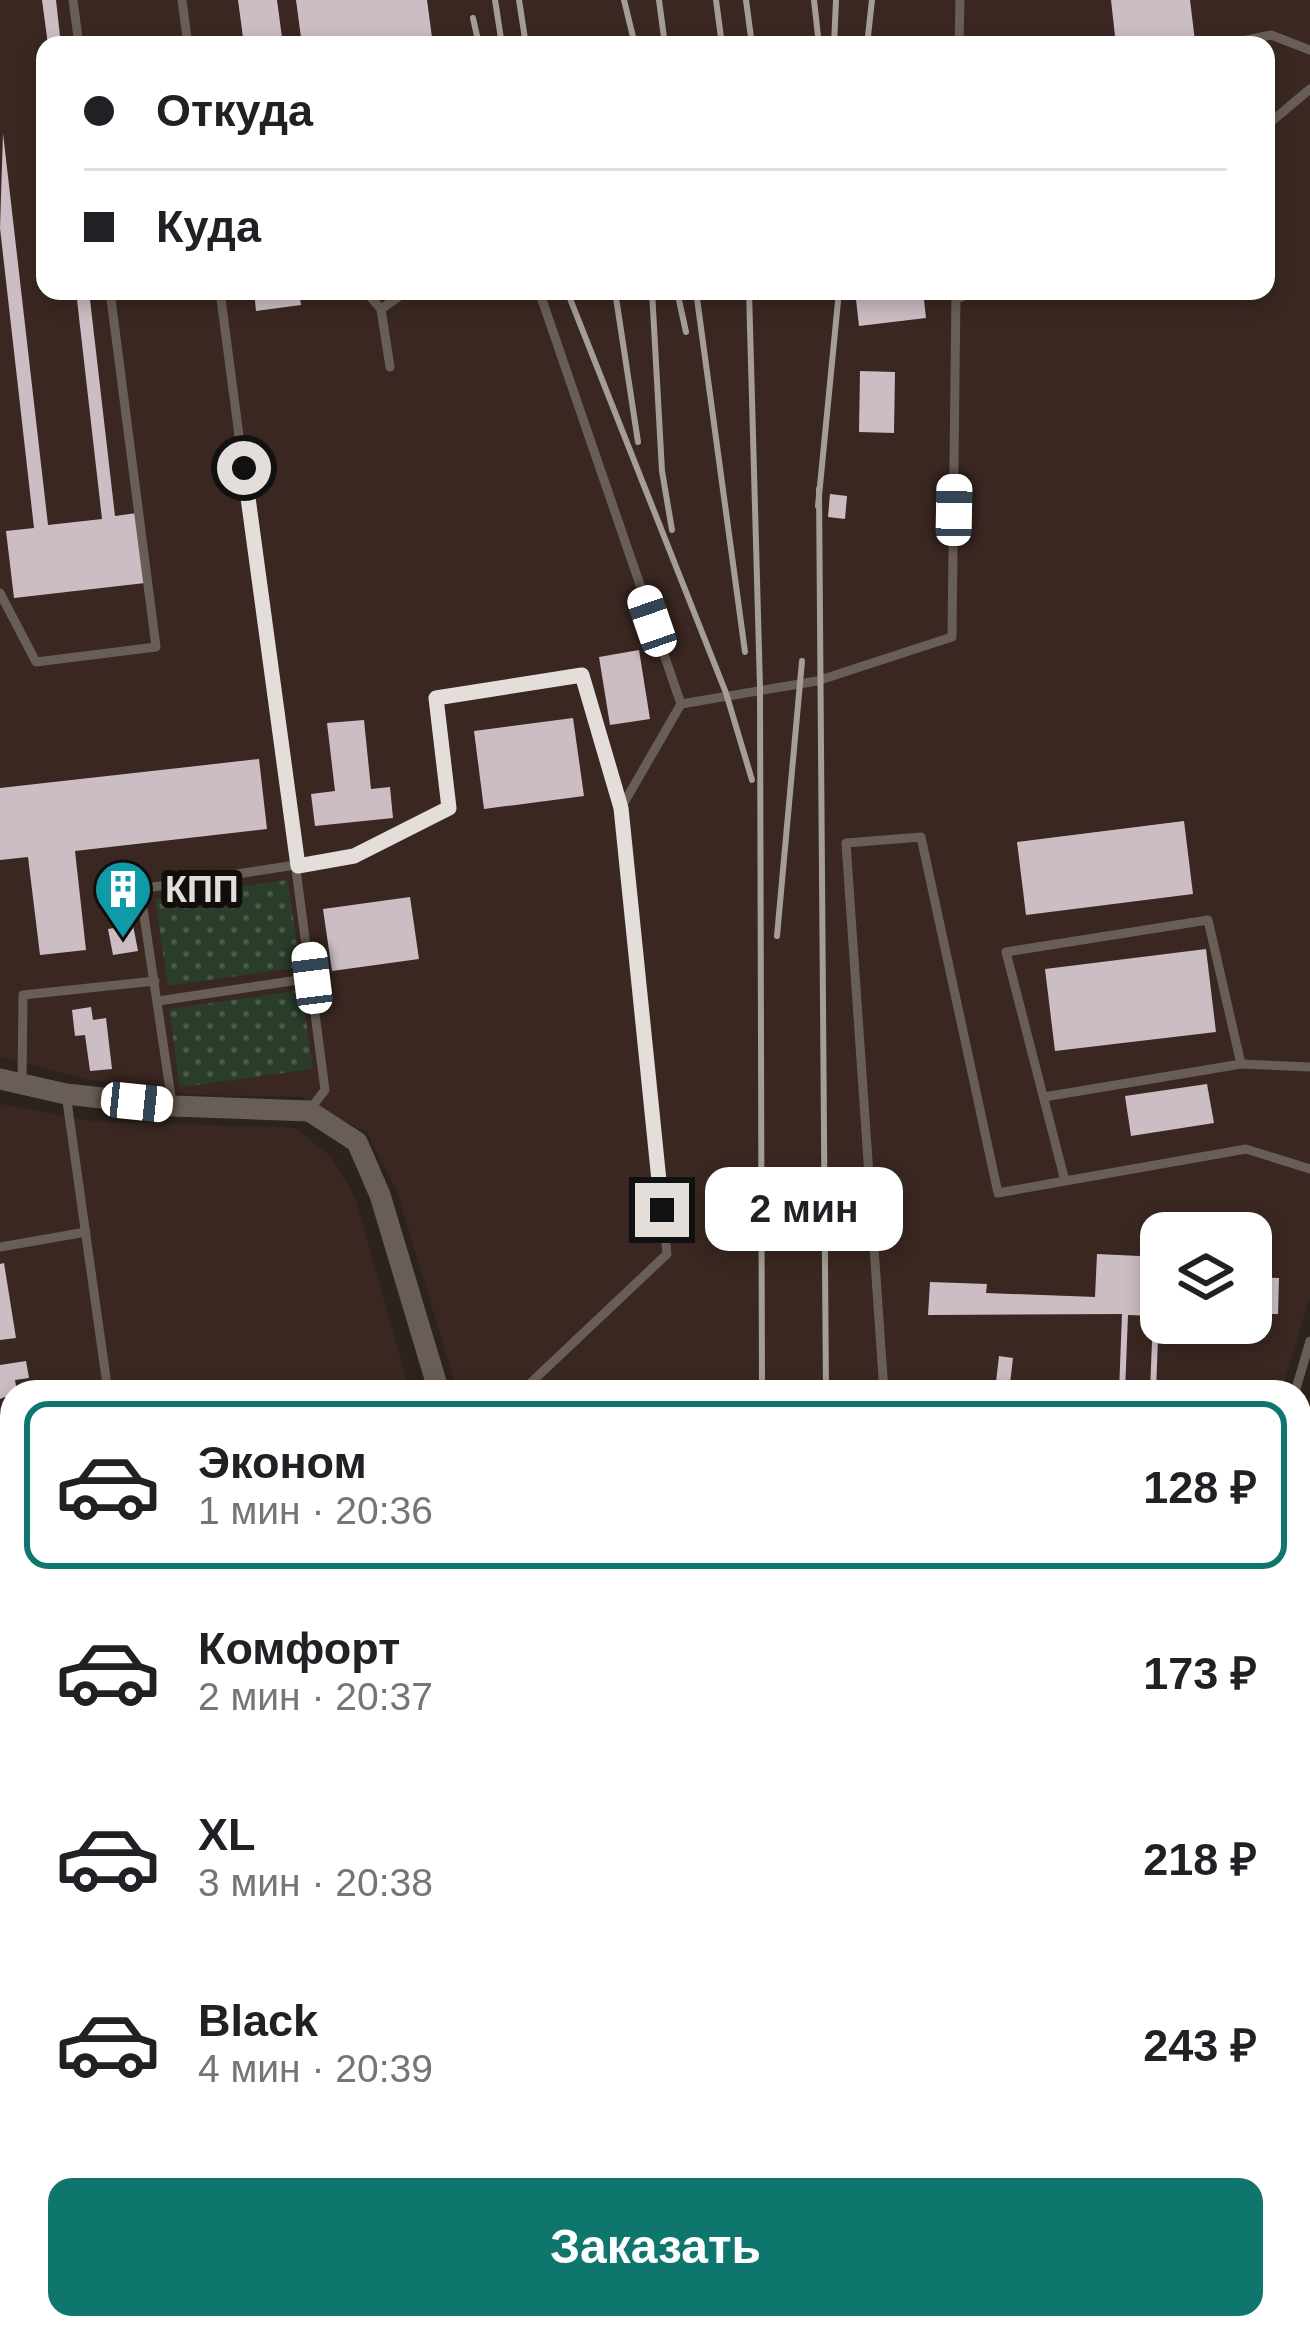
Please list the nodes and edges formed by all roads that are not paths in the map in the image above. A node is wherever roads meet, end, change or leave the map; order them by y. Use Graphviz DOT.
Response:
graph roads {
  1 [pos="73,0"];
  2 [pos="182,0"];
  3 [pos="957,1"];
  4 [pos="78,36"];
  5 [pos="187,36"];
  6 [pos="959,36"];
  7 [pos="1275,37"];
  8 [pos="1310,50"];
  9 [pos="1310,89"];
  10 [pos="1275,118"];
  11 [pos="111,300"];
  12 [pos="221,300"];
  13 [pos="373,300"];
  14 [pos="394,300"];
  15 [pos="542,300"];
  16 [pos="956,300"];
  17 [pos="381,309"];
  18 [pos="390,367"];
  19 [pos="0,593"];
  20 [pos="681,704"];
  21 [pos="621,808"];
  22 [pos="298,866"];
  23 [pos="312,978"];
  24 [pos="155,981"];
  25 [pos="158,1000"];
  26 [pos="1241,1064"];
  27 [pos="1310,1067"];
  28 [pos="11,1080"];
  29 [pos="66,1094"];
  30 [pos="1044,1097"];
  31 [pos="173,1106"];
  32 [pos="309,1111"];
  33 [pos="1310,1169"];
  34 [pos="1066,1181"];
  35 [pos="86,1232"];
  36 [pos="0,1247"];
  37 [pos="1310,1341"];
  38 [pos="106,1380"];
  39 [pos="435,1380"];
  40 [pos="533,1380"];
  41 [pos="883,1380"];
  42 [pos="1298,1380"];
  1 -- 4 [label="lane"];
  2 -- 5 [label="lane"];
  3 -- 6 [label="lane"];
  7 -- 8 [label="lane"];
  9 -- 10 [label="lane"];
  11 -- 19 [label="lane"];
  12 -- 22 [label="lane"];
  13 -- 17 [label="lane"];
  14 -- 17 [label="lane"];
  15 -- 20 [label="lane"];
  16 -- 20 [label="lane"];
  17 -- 18 [label="lane"];
  20 -- 21 [label="lane"];
  21 -- 22 [label="lane"];
  21 -- 40 [label="lane"];
  22 -- 23 [label="lane"];
  22 -- 24 [label="lane"];
  23 -- 25 [label="lane"];
  23 -- 32 [label="lane"];
  24 -- 25 [label="lane"];
  24 -- 28 [label="lane"];
  25 -- 31 [label="lane"];
  26 -- 27 [label="lane"];
  26 -- 30 [label="lane"];
  26 -- 30 [label="lane"];
  28 -- 29 [label="street"];
  29 -- 31 [label="street"];
  29 -- 35 [label="lane"];
  30 -- 34 [label="lane"];
  31 -- 32 [label="street"];
  32 -- 39 [label="street"];
  33 -- 34 [label="lane"];
  34 -- 41 [label="lane"];
  35 -- 36 [label="lane"];
  35 -- 38 [label="lane"];
  37 -- 42 [label="lane"];
}
